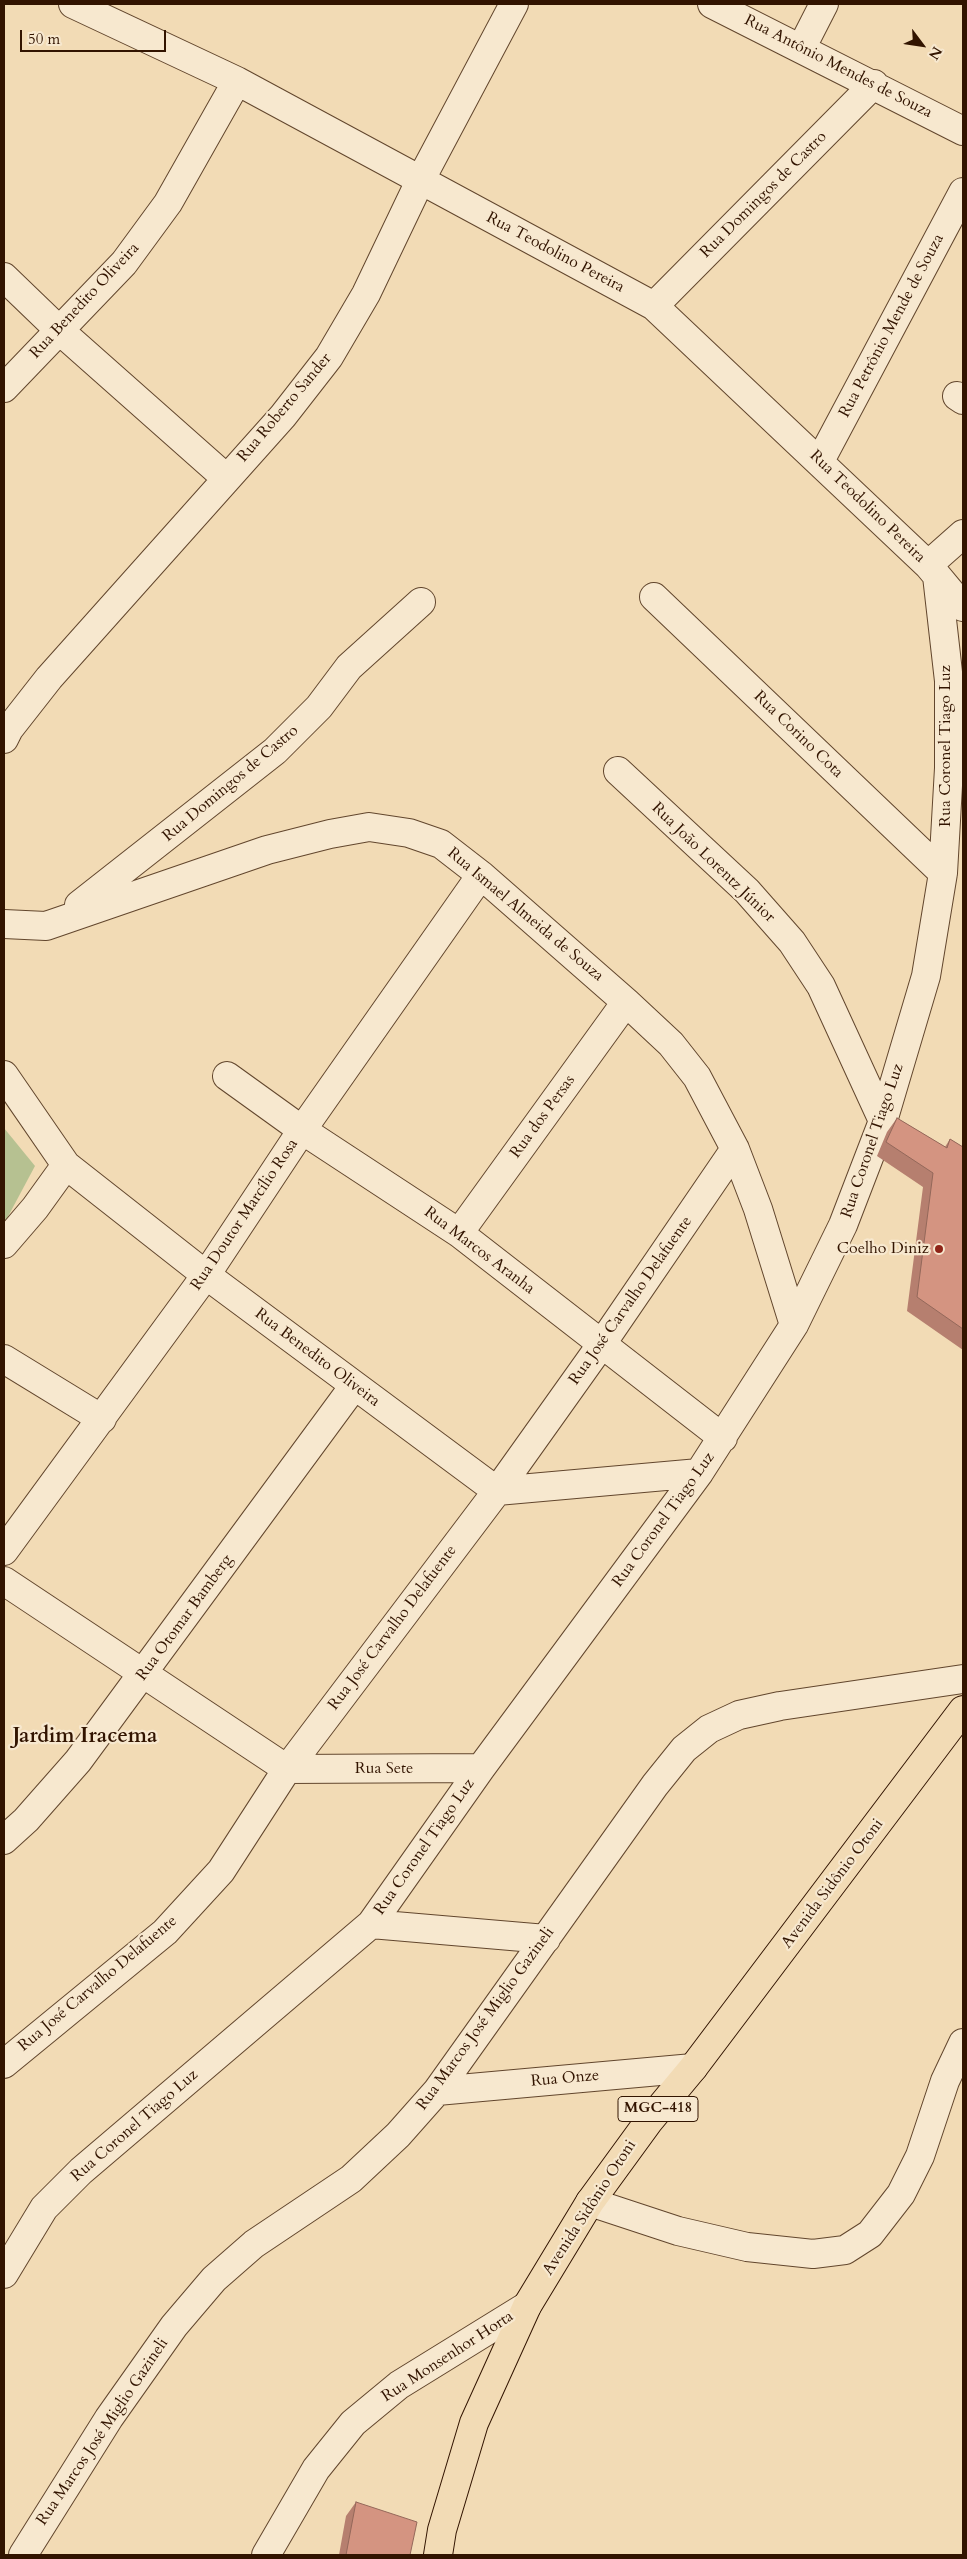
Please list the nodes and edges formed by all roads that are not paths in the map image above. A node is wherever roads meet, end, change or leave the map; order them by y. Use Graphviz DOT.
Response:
graph roads {
  1 [pos="73,4"];
  2 [pos="514,4"];
  3 [pos="712,4"];
  4 [pos="824,4"];
  5 [pos="801,49"];
  6 [pos="236,81"];
  7 [pos="874,84"];
  8 [pos="963,131"];
  9 [pos="420,181"];
  10 [pos="963,192"];
  11 [pos="4,277"];
  12 [pos="654,306"];
  13 [pos="59,330"];
  14 [pos="4,388"];
  15 [pos="820,461"];
  16 [pos="226,478"];
  17 [pos="963,534"];
  18 [pos="932,571"];
  19 [pos="654,597"];
  20 [pos="421,602"];
  21 [pos="963,607"];
  22 [pos="4,739"];
  23 [pos="618,771"];
  24 [pos="943,873"];
  25 [pos="481,875"];
  26 [pos="4,924"];
  27 [pos="46,926"];
  28 [pos="626,1002"];
  29 [pos="4,1075"];
  30 [pos="227,1076"];
  31 [pos="883,1120"];
  32 [pos="302,1130"];
  33 [pos="735,1149"];
  34 [pos="66,1164"];
  35 [pos="459,1233"];
  36 [pos="4,1244"];
  37 [pos="206,1275"];
  38 [pos="794,1325"];
  39 [pos="601,1345"];
  40 [pos="4,1359"];
  41 [pos="354,1386"];
  42 [pos="102,1419"];
  43 [pos="724,1438"];
  44 [pos="699,1473"];
  45 [pos="496,1491"];
  46 [pos="4,1551"];
  47 [pos="4,1581"];
  48 [pos="143,1676"];
  49 [pos="963,1679"];
  50 [pos="963,1710"];
  51 [pos="481,1768"];
  52 [pos="287,1769"];
  53 [pos="4,1840"];
  54 [pos="371,1924"];
  55 [pos="546,1938"];
  56 [pos="963,2043"];
  57 [pos="4,2064"];
  58 [pos="693,2068"];
  59 [pos="438,2091"];
  60 [pos="590,2202"];
  61 [pos="4,2274"];
  62 [pos="527,2306"];
  63 [pos="23,2555"];
  64 [pos="266,2555"];
  65 [pos="438,2555"];
  1 -- 6 [label="street, Rua Teodolino Pereira"];
  2 -- 9 [label="street, Rua Roberto Sander"];
  3 -- 5 [label="street, Rua Antônio Mendes de Souza"];
  4 -- 5 [label="street"];
  5 -- 7 [label="street, Rua Antônio Mendes de Souza"];
  6 -- 9 [label="street, Rua Teodolino Pereira"];
  6 -- 13 [label="street, Rua Benedito Oliveira"];
  7 -- 8 [label="street, Rua Antônio Mendes de Souza"];
  7 -- 12 [label="street, Rua Domingos de Castro"];
  9 -- 12 [label="street, Rua Teodolino Pereira"];
  9 -- 16 [label="street, Rua Roberto Sander"];
  10 -- 15 [label="street, Rua Petrônio Mende de Souza"];
  11 -- 13 [label="street"];
  12 -- 15 [label="street, Rua Teodolino Pereira"];
  13 -- 14 [label="street, Rua Benedito Oliveira"];
  13 -- 16 [label="street"];
  15 -- 18 [label="street, Rua Teodolino Pereira"];
  16 -- 22 [label="street, Rua Roberto Sander"];
  17 -- 18 [label="street"];
  18 -- 21 [label="street, Rua Teodolino Pereira"];
  18 -- 24 [label="street, Rua Coronel Tiago Luz"];
  19 -- 24 [label="street, Rua Corino Cota"];
  20 -- 27 [label="street, Rua Domingos de Castro"];
  23 -- 31 [label="street, Rua João Lorentz Júnior"];
  24 -- 31 [label="street, Rua Coronel Tiago Luz"];
  25 -- 27 [label="street, Rua Ismael Almeida de Souza"];
  25 -- 28 [label="street, Rua Ismael Almeida de Souza"];
  25 -- 32 [label="street, Rua Doutor Marcílio Rosa"];
  26 -- 27 [label="street, Rua Ismael Almeida de Souza"];
  28 -- 33 [label="street, Rua Ismael Almeida de Souza"];
  28 -- 35 [label="street, Rua dos Persas"];
  29 -- 34 [label="street, Rua Benedito Oliveira"];
  30 -- 32 [label="street, Rua Marcos Aranha"];
  31 -- 38 [label="street, Rua Coronel Tiago Luz"];
  32 -- 35 [label="street, Rua Marcos Aranha"];
  32 -- 37 [label="street, Rua Doutor Marcílio Rosa"];
  33 -- 38 [label="street, Rua Ismael Almeida de Souza"];
  33 -- 39 [label="street, Rua José Carvalho Delafuente"];
  34 -- 36 [label="street"];
  34 -- 37 [label="street, Rua Benedito Oliveira"];
  35 -- 39 [label="street, Rua Marcos Aranha"];
  37 -- 41 [label="street, Rua Benedito Oliveira"];
  37 -- 42 [label="street, Rua Doutor Marcílio Rosa"];
  38 -- 43 [label="street, Rua Coronel Tiago Luz"];
  39 -- 43 [label="street, Rua Marcos Aranha"];
  39 -- 45 [label="street, Rua José Carvalho Delafuente"];
  40 -- 42 [label="street"];
  41 -- 45 [label="street, Rua Benedito Oliveira"];
  41 -- 48 [label="street, Rua Otomar Bamberg"];
  42 -- 46 [label="street, Rua Doutor Marcílio Rosa"];
  43 -- 44 [label="street, Rua Coronel Tiago Luz"];
  44 -- 45 [label="street"];
  44 -- 51 [label="street, Rua Coronel Tiago Luz"];
  45 -- 52 [label="street, Rua José Carvalho Delafuente"];
  47 -- 48 [label="street"];
  48 -- 52 [label="street"];
  48 -- 53 [label="street, Rua Otomar Bamberg"];
  49 -- 55 [label="street, Rua Marcos José Miglio Gazineli"];
  50 -- 58 [label="main road, Avenida Sidônio Otoni / MGC-418"];
  51 -- 52 [label="street, Rua Sete"];
  51 -- 54 [label="street, Rua Coronel Tiago Luz"];
  52 -- 57 [label="street, Rua José Carvalho Delafuente"];
  54 -- 55 [label="street"];
  54 -- 61 [label="street, Rua Coronel Tiago Luz"];
  55 -- 59 [label="street, Rua Marcos José Miglio Gazineli"];
  56 -- 60 [label="street"];
  58 -- 59 [label="street, Rua Onze"];
  58 -- 60 [label="main road, Avenida Sidônio Otoni / MGC-418"];
  59 -- 63 [label="street, Rua Marcos José Miglio Gazineli"];
  60 -- 62 [label="main road, Avenida Sidônio Otoni / MGC-418"];
  62 -- 64 [label="street, Rua Monsenhor Horta"];
  62 -- 65 [label="main road, Avenida Sidônio Otoni / MGC-418"];
}
